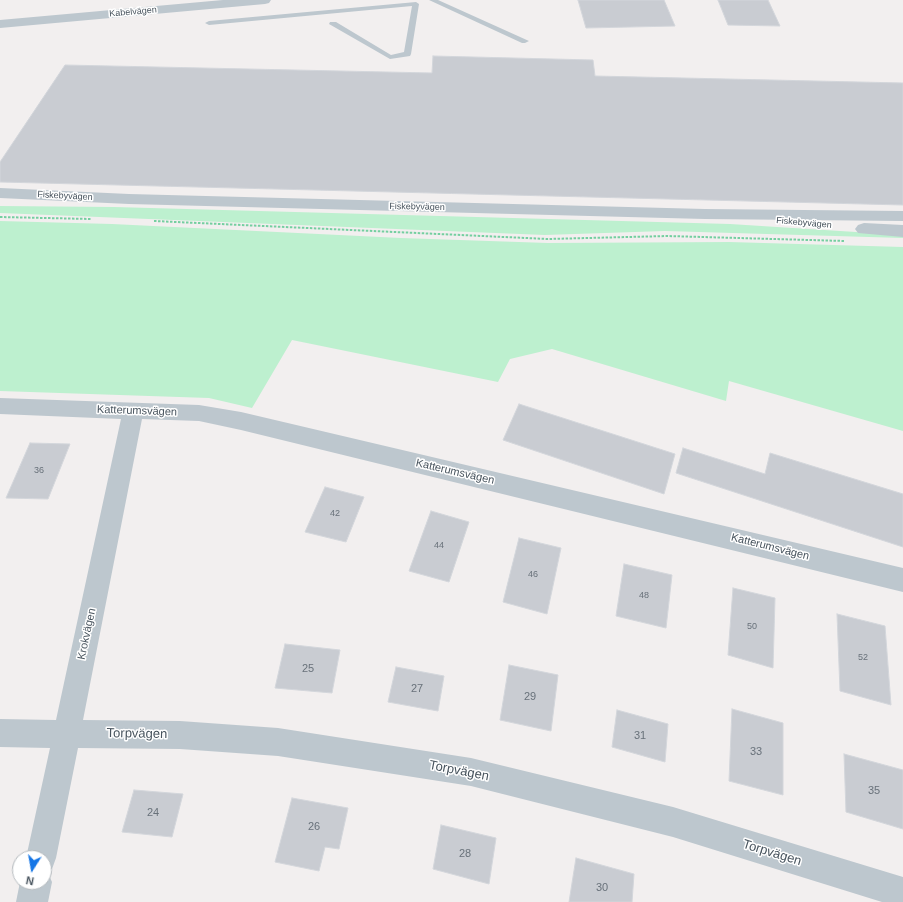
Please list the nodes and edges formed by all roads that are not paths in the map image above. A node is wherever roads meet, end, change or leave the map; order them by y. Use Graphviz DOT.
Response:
graph roads {
  1 [pos="265,0"];
  2 [pos="432,0"];
  3 [pos="417,2"];
  4 [pos="210,23"];
  5 [pos="0,24"];
  6 [pos="333,24"];
  7 [pos="525,41"];
  8 [pos="0,193"];
  9 [pos="129,199"];
  10 [pos="0,200"];
  11 [pos="705,214"];
  12 [pos="903,216"];
  13 [pos="903,232"];
  14 [pos="0,406"];
  15 [pos="133,411"];
  16 [pos="903,580"];
  17 [pos="0,733"];
  18 [pos="67,734"];
  19 [pos="43,850"];
  20 [pos="34,890"];
  21 [pos="903,893"];
  22 [pos="32,902"];
  1 -- 5 [label="street, Kabelvägen"];
  2 -- 7 [label="lane"];
  3 -- 4 [label="lane"];
  3 -- 6 [label="lane"];
  8 -- 9 [label="street, Fiskebyvägen"];
  9 -- 10 [label="street, Fiskebyvägen"];
  9 -- 11 [label="street, Fiskebyvägen"];
  11 -- 12 [label="street, Fiskebyvägen"];
  11 -- 13 [label="street, Fiskebyvägen"];
  14 -- 15 [label="street, Katterumsvägen"];
  15 -- 16 [label="street, Katterumsvägen"];
  15 -- 18 [label="street, Krokvägen"];
  17 -- 18 [label="street, Torpvägen"];
  18 -- 19 [label="street, Krokvägen"];
  18 -- 21 [label="street, Torpvägen"];
  20 -- 22 [label="street"];
}
